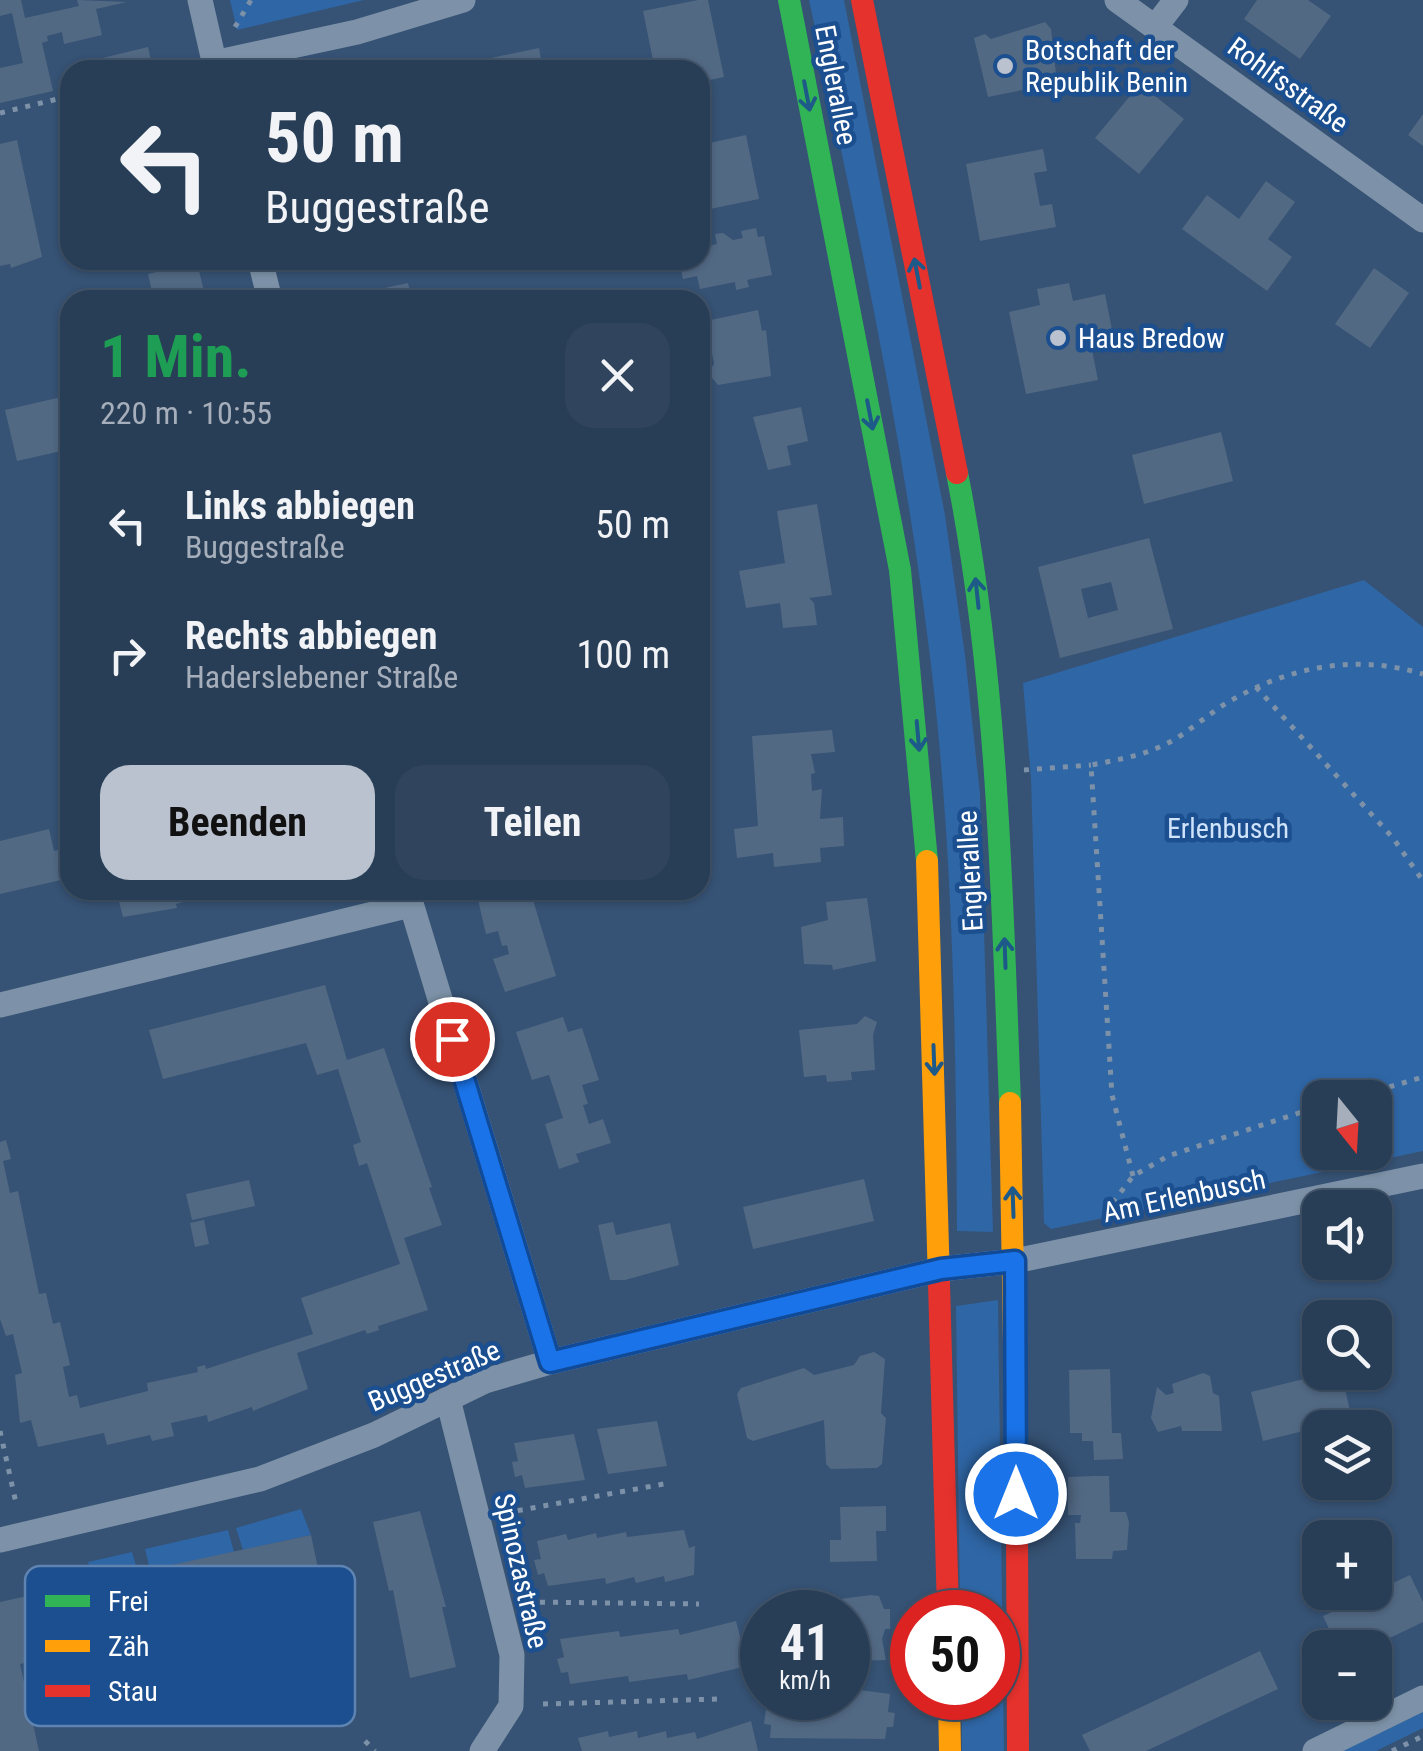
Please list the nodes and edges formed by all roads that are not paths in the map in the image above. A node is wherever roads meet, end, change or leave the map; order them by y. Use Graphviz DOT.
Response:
graph roads {
  1 [pos="200,0"];
  2 [pos="463,0"];
  3 [pos="789,0"];
  4 [pos="862,0"];
  5 [pos="1117,0"];
  6 [pos="1176,0"];
  7 [pos="1156,26"];
  8 [pos="214,60"];
  9 [pos="240,60"];
  10 [pos="1423,220"];
  11 [pos="398,900"];
  12 [pos="410,900"];
  13 [pos="0,1005"];
  14 [pos="1423,1176"];
  15 [pos="1015,1261"];
  16 [pos="941,1269"];
  17 [pos="550,1362"];
  18 [pos="448,1398"];
  19 [pos="0,1540"];
  20 [pos="948,1590"];
  21 [pos="1423,1698"];
  22 [pos="949,1720"];
  23 [pos="482,1751"];
  24 [pos="950,1751"];
  25 [pos="1018,1751"];
  26 [pos="1315,1751"];
  1 -- 8 [label="street"];
  2 -- 9 [label="street"];
  3 -- 16 [label="main road, Englerallee, one-way"];
  15 -- 4 [label="main road, Englerallee, one-way"];
  5 -- 7 [label="street, Rohlfsstraße"];
  6 -- 7 [label="street"];
  7 -- 10 [label="street, Rohlfsstraße"];
  11 -- 13 [label="street"];
  12 -- 17 [label="street"];
  14 -- 15 [label="street, Am Erlenbusch"];
  15 -- 16 [label="street, Buggestraße"];
  15 -- 25 [label="main road, Englerallee"];
  16 -- 17 [label="street, Buggestraße"];
  16 -- 20 [label="main road, Englerallee"];
  17 -- 18 [label="street, Buggestraße"];
  18 -- 19 [label="street, Buggestraße"];
  18 -- 23 [label="street, Spinozastraße"];
  21 -- 26 [label="street"];
  22 -- 24 [label="main road"];
}
